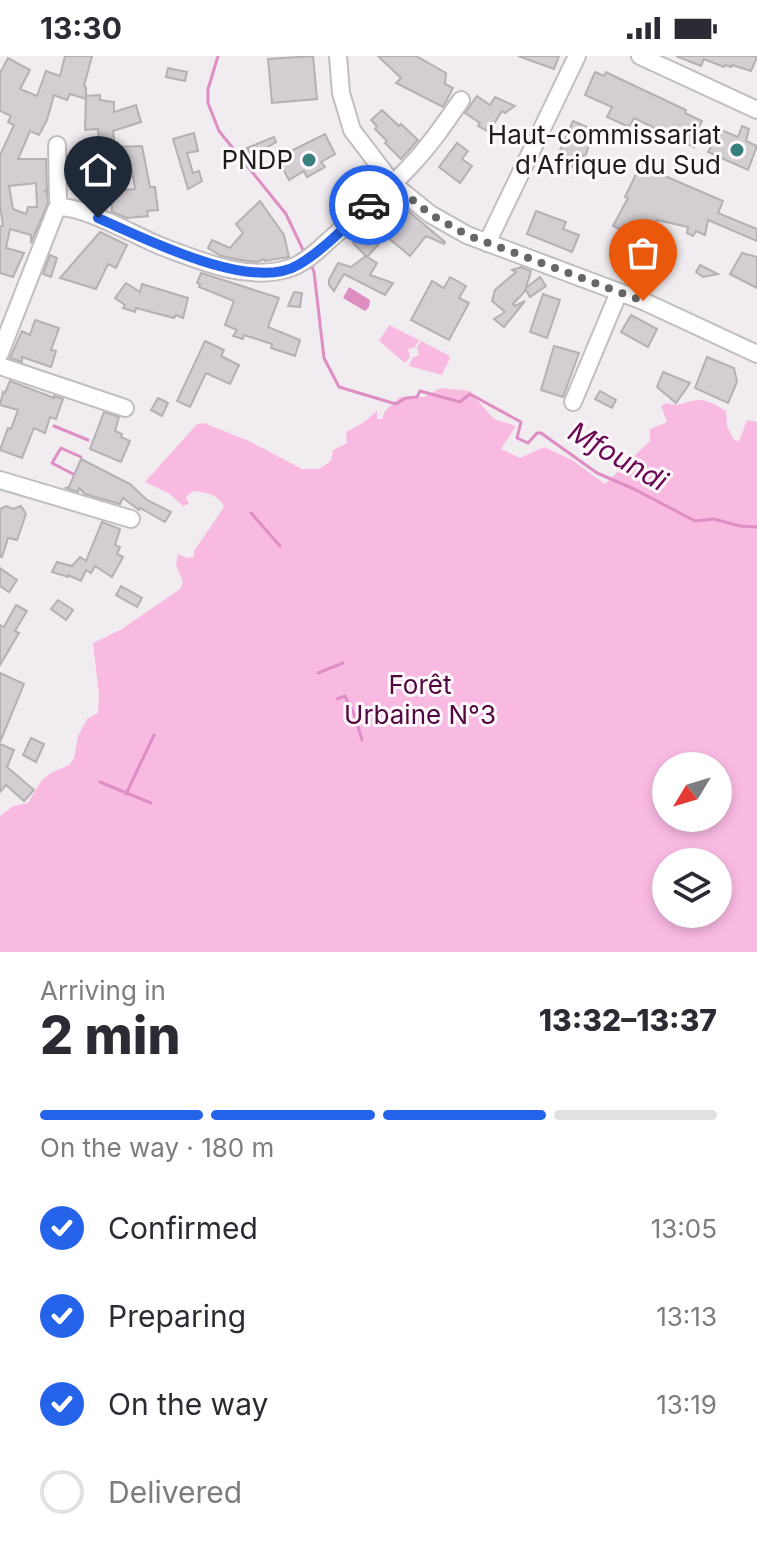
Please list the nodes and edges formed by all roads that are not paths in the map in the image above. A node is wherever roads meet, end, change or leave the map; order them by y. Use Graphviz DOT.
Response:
graph roads {
  1 [pos="338,56"];
  2 [pos="577,56"];
  3 [pos="640,56"];
  4 [pos="461,100"];
  5 [pos="757,110"];
  6 [pos="57,145"];
  7 [pos="393,184"];
  8 [pos="60,207"];
  9 [pos="487,243"];
  10 [pos="619,292"];
  11 [pos="756,350"];
  12 [pos="0,353"];
  13 [pos="0,366"];
  14 [pos="573,402"];
  15 [pos="125,408"];
  16 [pos="0,480"];
  17 [pos="131,519"];
  1 -- 7 [label="street"];
  2 -- 9 [label="street"];
  3 -- 5 [label="street"];
  4 -- 7 [label="street"];
  6 -- 8 [label="street"];
  7 -- 8 [label="street"];
  7 -- 9 [label="street"];
  8 -- 12 [label="street"];
  9 -- 10 [label="street"];
  10 -- 11 [label="street"];
  10 -- 14 [label="street"];
  13 -- 15 [label="street"];
  16 -- 17 [label="street"];
}
